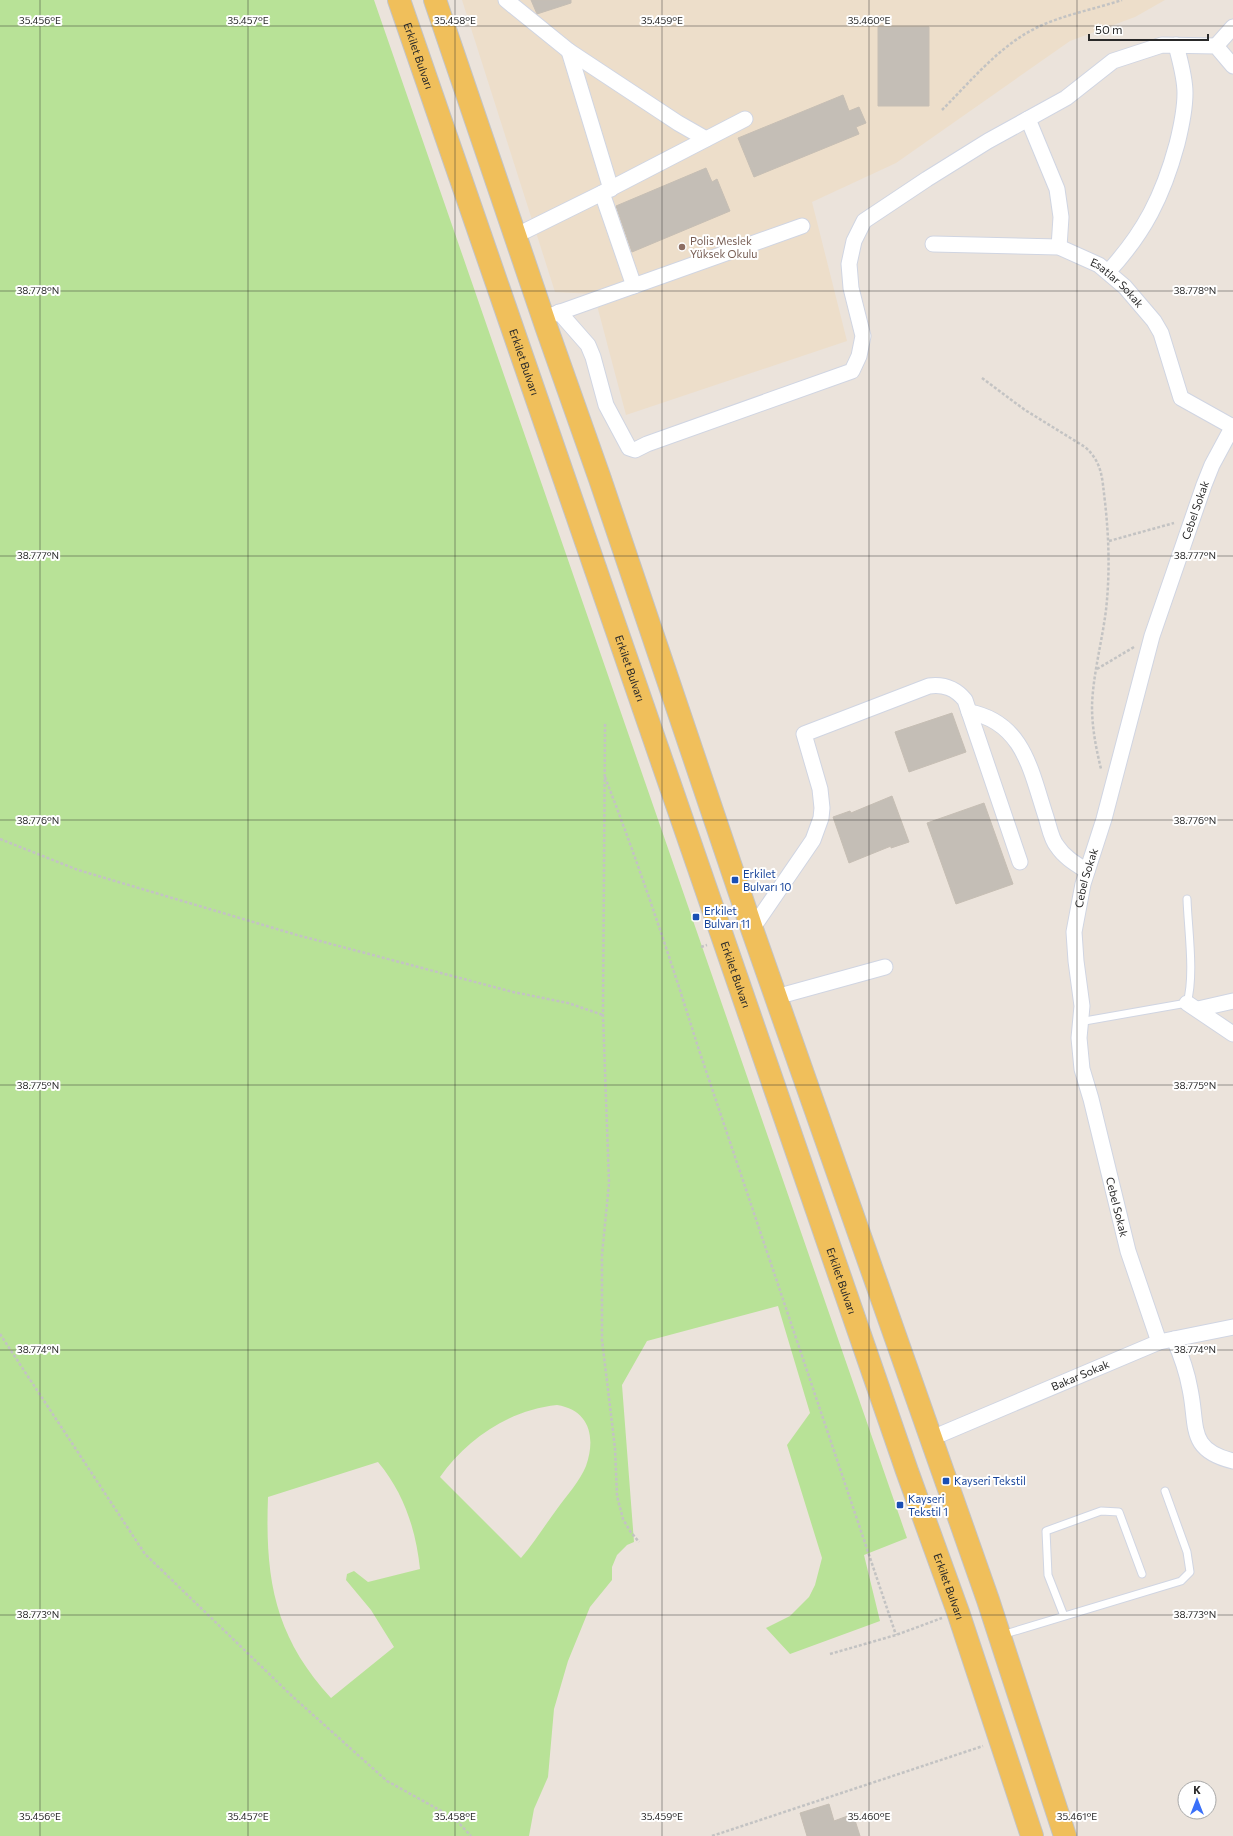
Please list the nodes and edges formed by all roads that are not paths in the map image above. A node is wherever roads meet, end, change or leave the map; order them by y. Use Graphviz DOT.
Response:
graph roads {
  1 [pos="399,0"];
  2 [pos="435,0"];
  3 [pos="506,0"];
  4 [pos="1233,27"];
  5 [pos="1176,45"];
  6 [pos="1216,46"];
  7 [pos="569,51"];
  8 [pos="1233,66"];
  9 [pos="744,119"];
  10 [pos="1028,119"];
  11 [pos="706,139"];
  12 [pos="606,191"];
  13 [pos="802,226"];
  14 [pos="515,236"];
  15 [pos="933,244"];
  16 [pos="1059,247"];
  17 [pos="1108,272"];
  18 [pos="634,286"];
  19 [pos="551,315"];
  20 [pos="1233,426"];
  21 [pos="969,712"];
  22 [pos="1020,862"];
  23 [pos="1087,872"];
  24 [pos="1187,899"];
  25 [pos="752,929"];
  26 [pos="885,967"];
  27 [pos="776,997"];
  28 [pos="1233,1001"];
  29 [pos="1193,1006"];
  30 [pos="1079,1022"];
  31 [pos="1233,1034"];
  32 [pos="1233,1327"];
  33 [pos="1166,1340"];
  34 [pos="932,1438"];
  35 [pos="1233,1461"];
  36 [pos="1165,1492"];
  37 [pos="1142,1574"];
  38 [pos="988,1600"];
  39 [pos="958,1612"];
  40 [pos="1064,1616"];
  41 [pos="1000,1635"];
  42 [pos="1032,1836"];
  43 [pos="1065,1836"];
  1 -- 39 [label="main road, Erkilet Bulvarı"];
  2 -- 14 [label="main road"];
  3 -- 7 [label="street"];
  4 -- 6 [label="street"];
  5 -- 6 [label="street"];
  5 -- 10 [label="street"];
  5 -- 17 [label="street"];
  6 -- 8 [label="street"];
  7 -- 11 [label="street"];
  7 -- 12 [label="street"];
  9 -- 11 [label="street"];
  10 -- 16 [label="street"];
  10 -- 19 [label="street"];
  11 -- 12 [label="street"];
  12 -- 14 [label="street"];
  12 -- 18 [label="street"];
  13 -- 18 [label="street"];
  14 -- 19 [label="main road"];
  15 -- 16 [label="street, Esatlar Sokak"];
  16 -- 17 [label="street, Esatlar Sokak"];
  17 -- 20 [label="street, Esatlar Sokak"];
  18 -- 19 [label="street"];
  19 -- 25 [label="main road"];
  20 -- 23 [label="street, Cebel Sokak"];
  21 -- 22 [label="street"];
  21 -- 23 [label="street"];
  21 -- 25 [label="street"];
  23 -- 30 [label="street, Cebel Sokak"];
  24 -- 29 [label="lane"];
  25 -- 27 [label="main road"];
  26 -- 27 [label="street"];
  27 -- 34 [label="main road"];
  28 -- 29 [label="street"];
  29 -- 30 [label="lane"];
  29 -- 31 [label="street"];
  30 -- 33 [label="street, Cebel Sokak"];
  32 -- 33 [label="street, Bakar Sokak"];
  33 -- 34 [label="street, Bakar Sokak"];
  33 -- 35 [label="street, Cebel Sokak"];
  34 -- 38 [label="main road"];
  36 -- 40 [label="lane"];
  37 -- 40 [label="lane"];
  38 -- 39 [label="main road"];
  38 -- 41 [label="main road"];
  39 -- 42 [label="main road, Erkilet Bulvarı"];
  40 -- 41 [label="lane"];
  41 -- 43 [label="main road"];
}
